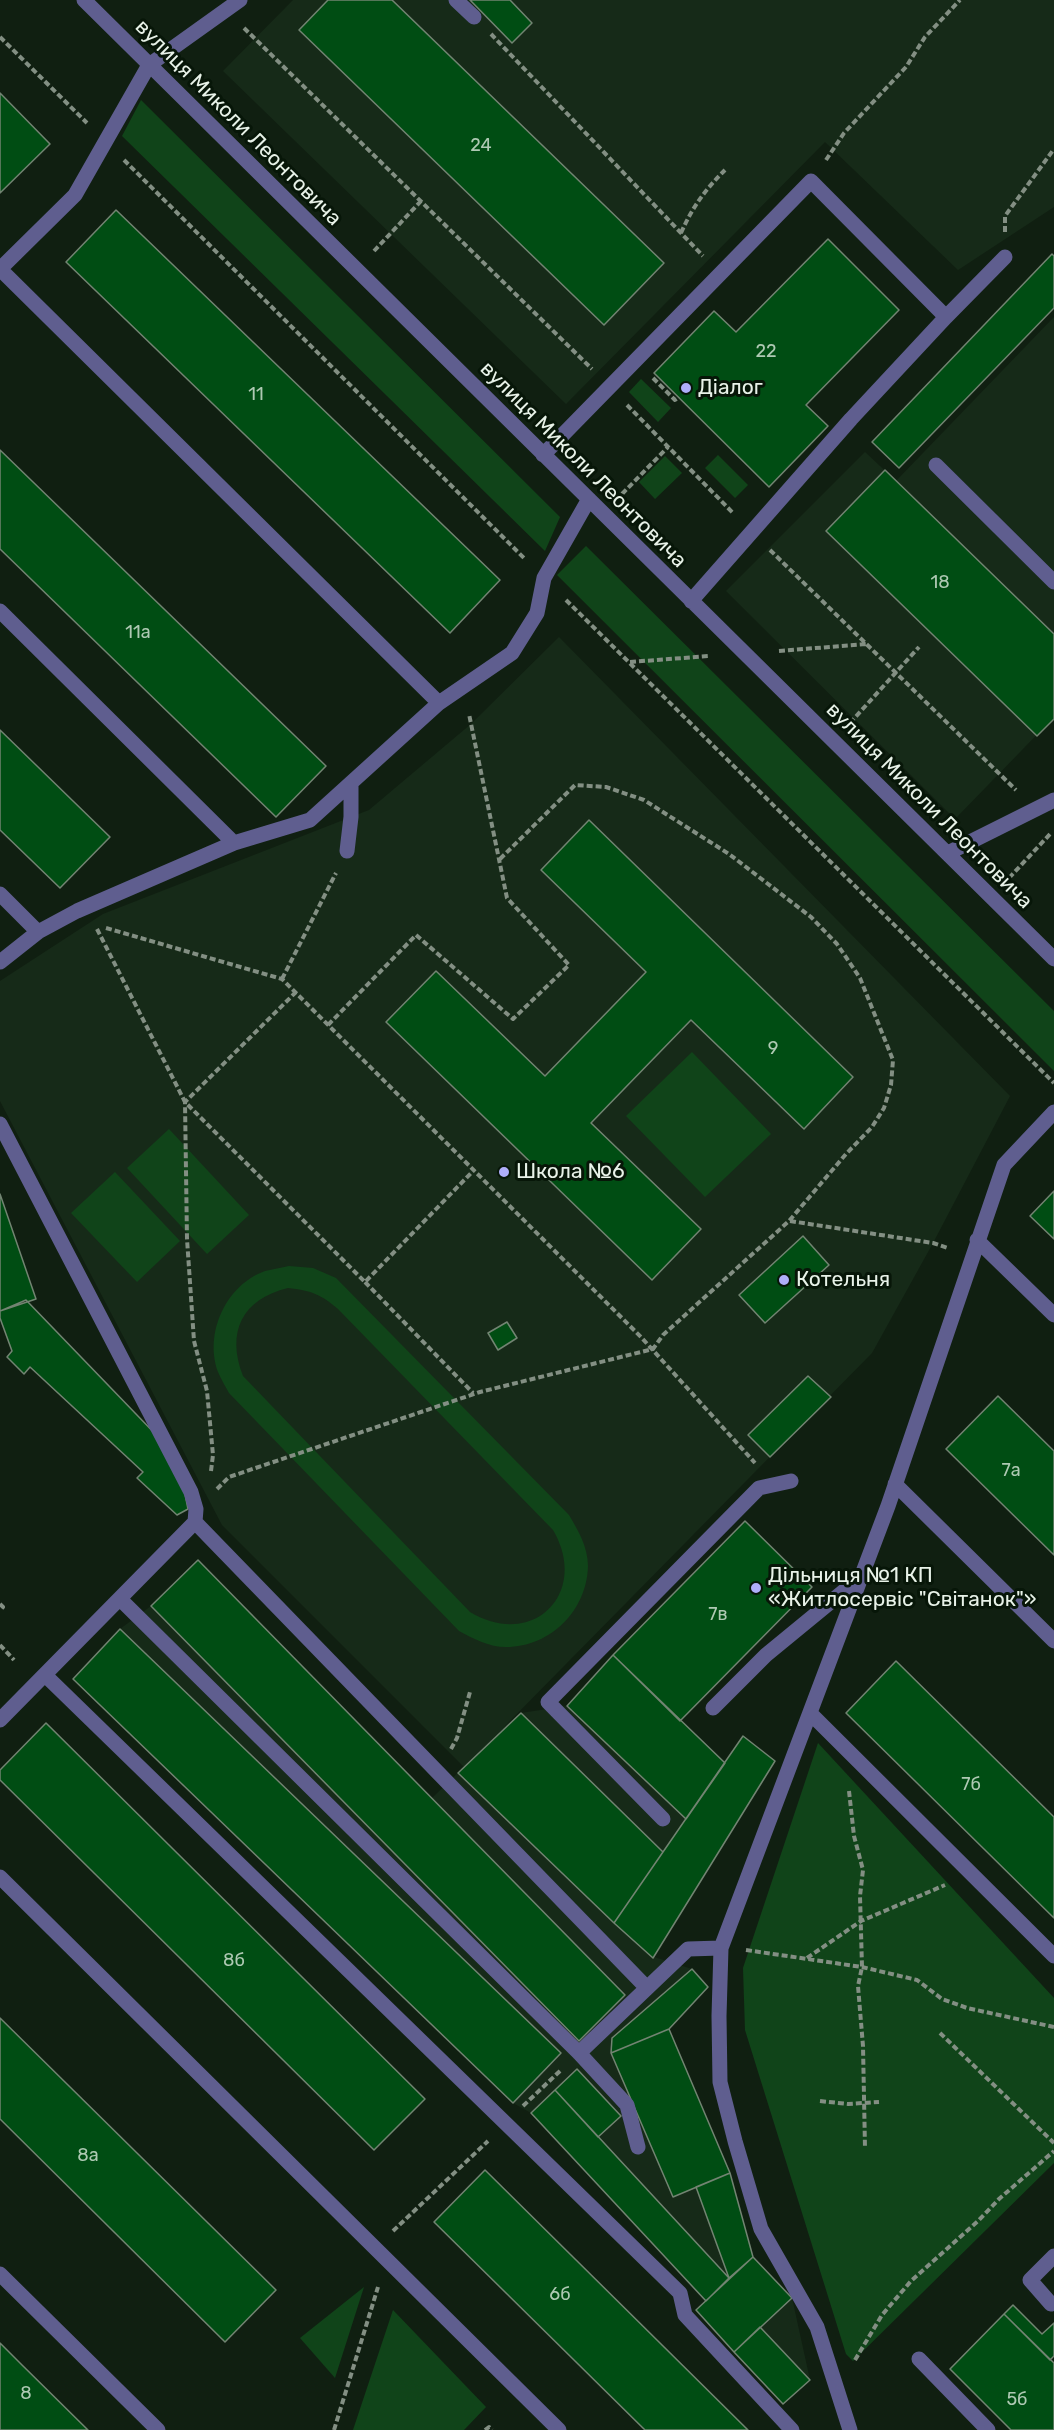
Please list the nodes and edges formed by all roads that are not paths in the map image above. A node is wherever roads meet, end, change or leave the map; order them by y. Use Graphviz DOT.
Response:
graph roads {
  1 [pos="84,0"];
  2 [pos="240,0"];
  3 [pos="456,0"];
  4 [pos="474,17"];
  5 [pos="149,64"];
  6 [pos="1005,257"];
  7 [pos="0,269"];
  8 [pos="946,317"];
  9 [pos="543,455"];
  10 [pos="936,465"];
  11 [pos="589,499"];
  12 [pos="1054,582"];
  13 [pos="691,601"];
  14 [pos="0,612"];
  15 [pos="439,703"];
  16 [pos="351,783"];
  17 [pos="1054,800"];
  18 [pos="234,843"];
  19 [pos="347,851"];
  20 [pos="948,853"];
  21 [pos="0,894"];
  22 [pos="38,932"];
  23 [pos="1054,959"];
  24 [pos="0,962"];
  25 [pos="1054,1112"];
  26 [pos="0,1124"];
  27 [pos="977,1240"];
  28 [pos="1054,1315"];
  29 [pos="791,1481"];
  30 [pos="895,1484"];
  31 [pos="195,1522"];
  32 [pos="862,1576"];
  33 [pos="120,1599"];
  34 [pos="1054,1641"];
  35 [pos="45,1675"];
  36 [pos="713,1708"];
  37 [pos="810,1713"];
  38 [pos="0,1720"];
  39 [pos="663,1819"];
  40 [pos="0,1877"];
  41 [pos="722,1948"];
  42 [pos="1054,1956"];
  43 [pos="646,1987"];
  44 [pos="579,2053"];
  45 [pos="638,2147"];
  46 [pos="1054,2256"];
  47 [pos="0,2274"];
  48 [pos="1051,2304"];
  49 [pos="919,2359"];
  50 [pos="158,2430"];
  51 [pos="559,2430"];
  52 [pos="792,2430"];
  53 [pos="850,2430"];
  54 [pos="988,2430"];
  1 -- 5 [label="street, вулиця Миколи Леонтовича"];
  2 -- 5 [label="street"];
  3 -- 4 [label="street"];
  5 -- 7 [label="street"];
  5 -- 9 [label="street, вулиця Миколи Леонтовича"];
  6 -- 8 [label="street"];
  7 -- 15 [label="street"];
  8 -- 9 [label="street"];
  8 -- 13 [label="street"];
  9 -- 11 [label="street, вулиця Миколи Леонтовича"];
  10 -- 12 [label="street"];
  11 -- 13 [label="street, вулиця Миколи Леонтовича"];
  11 -- 15 [label="street"];
  13 -- 20 [label="street, вулиця Миколи Леонтовича"];
  14 -- 18 [label="street"];
  15 -- 16 [label="street"];
  16 -- 18 [label="street"];
  16 -- 19 [label="street"];
  17 -- 20 [label="street"];
  18 -- 22 [label="street"];
  20 -- 23 [label="street, вулиця Миколи Леонтовича"];
  21 -- 22 [label="street"];
  22 -- 24 [label="street"];
  25 -- 27 [label="street"];
  26 -- 31 [label="street"];
  27 -- 28 [label="street"];
  27 -- 30 [label="street"];
  29 -- 39 [label="street"];
  30 -- 32 [label="street"];
  30 -- 34 [label="street"];
  31 -- 33 [label="street"];
  31 -- 43 [label="street"];
  32 -- 36 [label="street"];
  32 -- 37 [label="street"];
  33 -- 35 [label="street"];
  33 -- 44 [label="street"];
  35 -- 38 [label="street"];
  35 -- 52 [label="street"];
  37 -- 41 [label="street"];
  37 -- 42 [label="street"];
  40 -- 51 [label="street"];
  41 -- 43 [label="street"];
  41 -- 53 [label="street"];
  43 -- 44 [label="street"];
  44 -- 45 [label="street"];
  46 -- 48 [label="street"];
  47 -- 50 [label="street"];
  49 -- 54 [label="street"];
}
